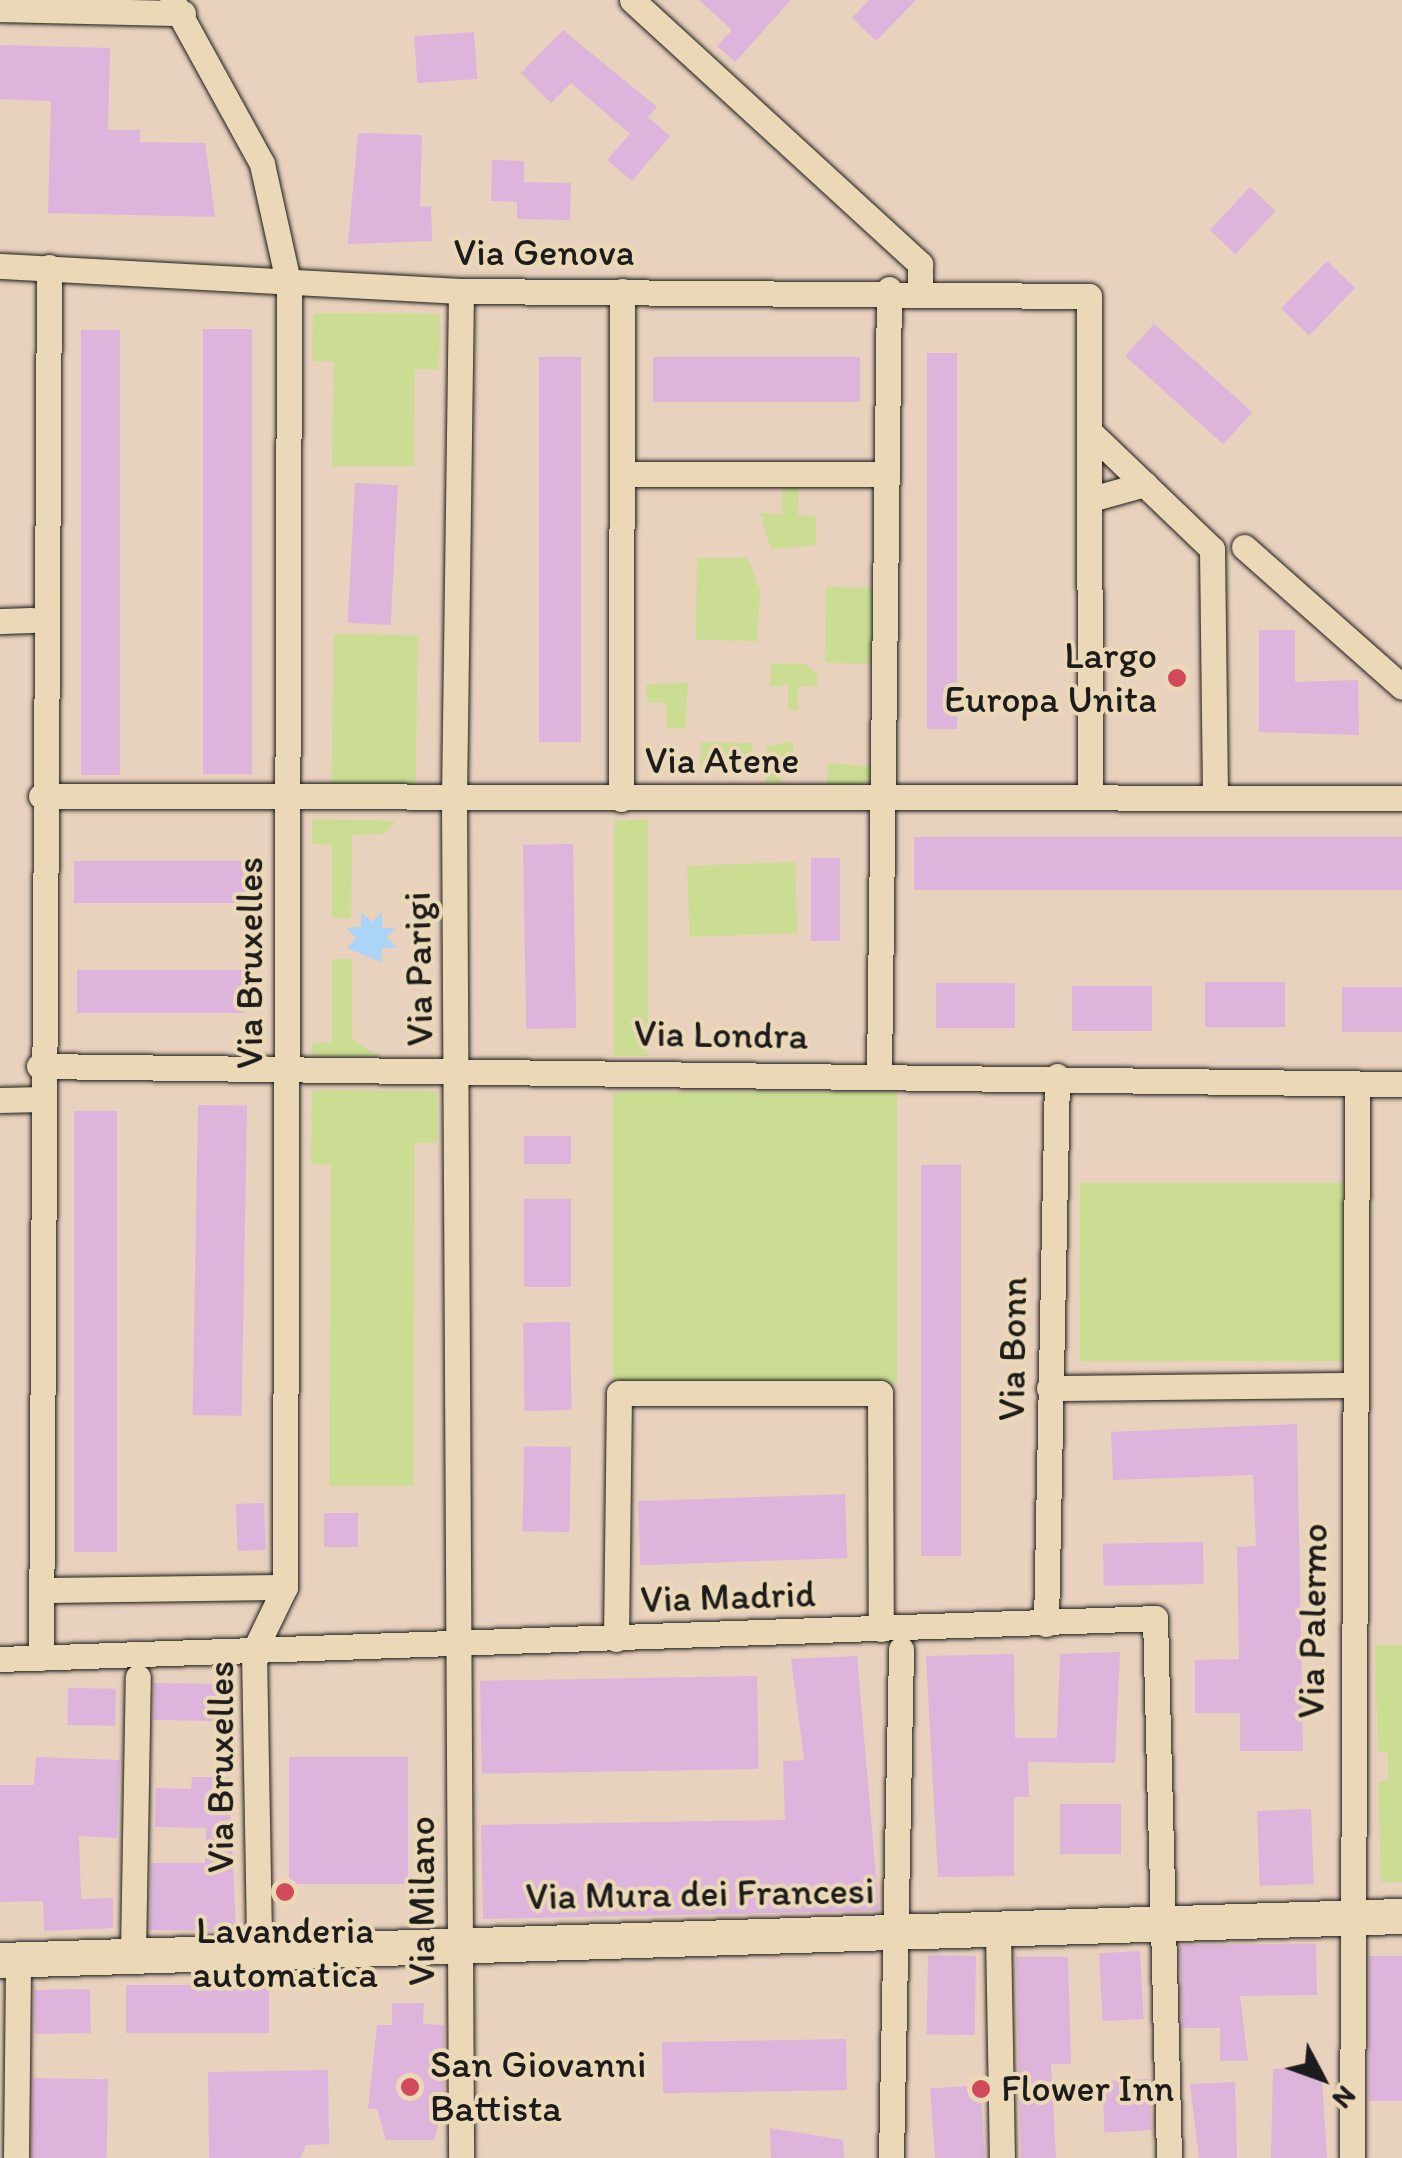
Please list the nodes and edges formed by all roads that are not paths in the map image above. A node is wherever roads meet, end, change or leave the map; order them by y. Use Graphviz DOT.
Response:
graph roads {
  1 [pos="632,0"];
  2 [pos="178,6"];
  3 [pos="0,9"];
  4 [pos="0,266"];
  5 [pos="49,267"];
  6 [pos="289,286"];
  7 [pos="889,289"];
  8 [pos="920,289"];
  9 [pos="622,290"];
  10 [pos="461,292"];
  11 [pos="1090,432"];
  12 [pos="624,474"];
  13 [pos="887,474"];
  14 [pos="1145,484"];
  15 [pos="1091,499"];
  16 [pos="1244,547"];
  17 [pos="0,620"];
  18 [pos="32,620"];
  19 [pos="1402,687"];
  20 [pos="42,796"];
  21 [pos="1090,796"];
  22 [pos="1215,796"];
  23 [pos="289,797"];
  24 [pos="882,798"];
  25 [pos="1402,798"];
  26 [pos="454,799"];
  27 [pos="621,799"];
  28 [pos="40,1066"];
  29 [pos="458,1070"];
  30 [pos="287,1073"];
  31 [pos="878,1074"];
  32 [pos="1058,1076"];
  33 [pos="1357,1084"];
  34 [pos="1402,1084"];
  35 [pos="0,1100"];
  36 [pos="42,1100"];
  37 [pos="1355,1385"];
  38 [pos="1049,1388"];
  39 [pos="285,1586"];
  40 [pos="41,1590"];
  41 [pos="1046,1624"];
  42 [pos="882,1629"];
  43 [pos="616,1638"];
  44 [pos="458,1644"];
  45 [pos="901,1649"];
  46 [pos="254,1652"];
  47 [pos="41,1658"];
  48 [pos="0,1659"];
  49 [pos="138,1677"];
  50 [pos="1402,1916"];
  51 [pos="1348,1918"];
  52 [pos="1161,1922"];
  53 [pos="900,1932"];
  54 [pos="998,1932"];
  55 [pos="460,1942"];
  56 [pos="259,1946"];
  57 [pos="133,1953"];
  58 [pos="9,1960"];
  59 [pos="16,2158"];
  60 [pos="461,2158"];
  61 [pos="891,2158"];
  62 [pos="1002,2158"];
  63 [pos="1169,2158"];
  64 [pos="1352,2158"];
  1 -- 8 [label="street"];
  2 -- 3 [label="street"];
  2 -- 6 [label="street, Via Bruxelles"];
  4 -- 5 [label="street, Via Genova"];
  5 -- 6 [label="street, Via Genova"];
  5 -- 20 [label="street"];
  6 -- 10 [label="street, Via Genova"];
  6 -- 23 [label="street, Via Bruxelles"];
  7 -- 8 [label="street, Via Genova"];
  7 -- 9 [label="street, Via Genova"];
  7 -- 13 [label="street"];
  8 -- 11 [label="street, Via Genova"];
  9 -- 10 [label="street, Via Genova"];
  9 -- 12 [label="street"];
  10 -- 26 [label="street, Via Parigi"];
  11 -- 14 [label="street"];
  11 -- 15 [label="street"];
  12 -- 13 [label="street"];
  12 -- 27 [label="street"];
  13 -- 24 [label="street"];
  14 -- 15 [label="street"];
  14 -- 22 [label="street"];
  15 -- 21 [label="street"];
  16 -- 19 [label="street"];
  17 -- 18 [label="street"];
  20 -- 23 [label="street, Via Atene"];
  20 -- 28 [label="street"];
  21 -- 22 [label="street, Via Atene"];
  21 -- 24 [label="street, Via Atene"];
  22 -- 25 [label="street, Via Atene"];
  23 -- 26 [label="street, Via Atene"];
  23 -- 30 [label="street, Via Bruxelles"];
  24 -- 27 [label="street, Via Atene"];
  24 -- 31 [label="street"];
  26 -- 27 [label="street, Via Atene"];
  26 -- 29 [label="street, Via Parigi"];
  28 -- 30 [label="street, Via Londra"];
  28 -- 36 [label="street"];
  29 -- 30 [label="street, Via Londra"];
  29 -- 31 [label="street, Via Londra"];
  29 -- 44 [label="street, Via Parigi"];
  30 -- 39 [label="street, Via Bruxelles"];
  31 -- 32 [label="street, Via Londra"];
  32 -- 33 [label="street, Via Londra"];
  32 -- 38 [label="street, Via Bonn"];
  33 -- 34 [label="street, Via Londra"];
  33 -- 37 [label="street, Via Palermo"];
  35 -- 36 [label="street"];
  36 -- 40 [label="street"];
  37 -- 38 [label="street"];
  37 -- 51 [label="street, Via Palermo"];
  38 -- 41 [label="street, Via Bonn"];
  39 -- 40 [label="street"];
  39 -- 46 [label="street, Via Bruxelles"];
  40 -- 47 [label="street"];
  41 -- 42 [label="street, Via Madrid"];
  41 -- 52 [label="street, Via Madrid"];
  42 -- 43 [label="street, Via Madrid"];
  42 -- 43 [label="street"];
  43 -- 44 [label="street, Via Madrid"];
  44 -- 46 [label="street, Via Madrid"];
  44 -- 55 [label="street, Via Milano"];
  45 -- 53 [label="street"];
  46 -- 47 [label="street, Via Madrid"];
  46 -- 56 [label="street, Via Bruxelles"];
  47 -- 48 [label="street, Via Madrid"];
  49 -- 57 [label="street"];
  50 -- 51 [label="street, Via Mura dei Francesi"];
  51 -- 52 [label="street, Via Mura dei Francesi"];
  51 -- 64 [label="street, Via Palermo"];
  52 -- 54 [label="street, Via Mura dei Francesi"];
  52 -- 63 [label="street"];
  53 -- 54 [label="street, Via Mura dei Francesi"];
  53 -- 55 [label="street, Via Mura dei Francesi"];
  53 -- 61 [label="street"];
  54 -- 62 [label="street"];
  55 -- 56 [label="street, Via Mura dei Francesi"];
  55 -- 60 [label="street, Via Milano"];
  56 -- 57 [label="street, Via Mura dei Francesi"];
  57 -- 58 [label="street, Via Mura dei Francesi"];
  58 -- 59 [label="street"];
}
